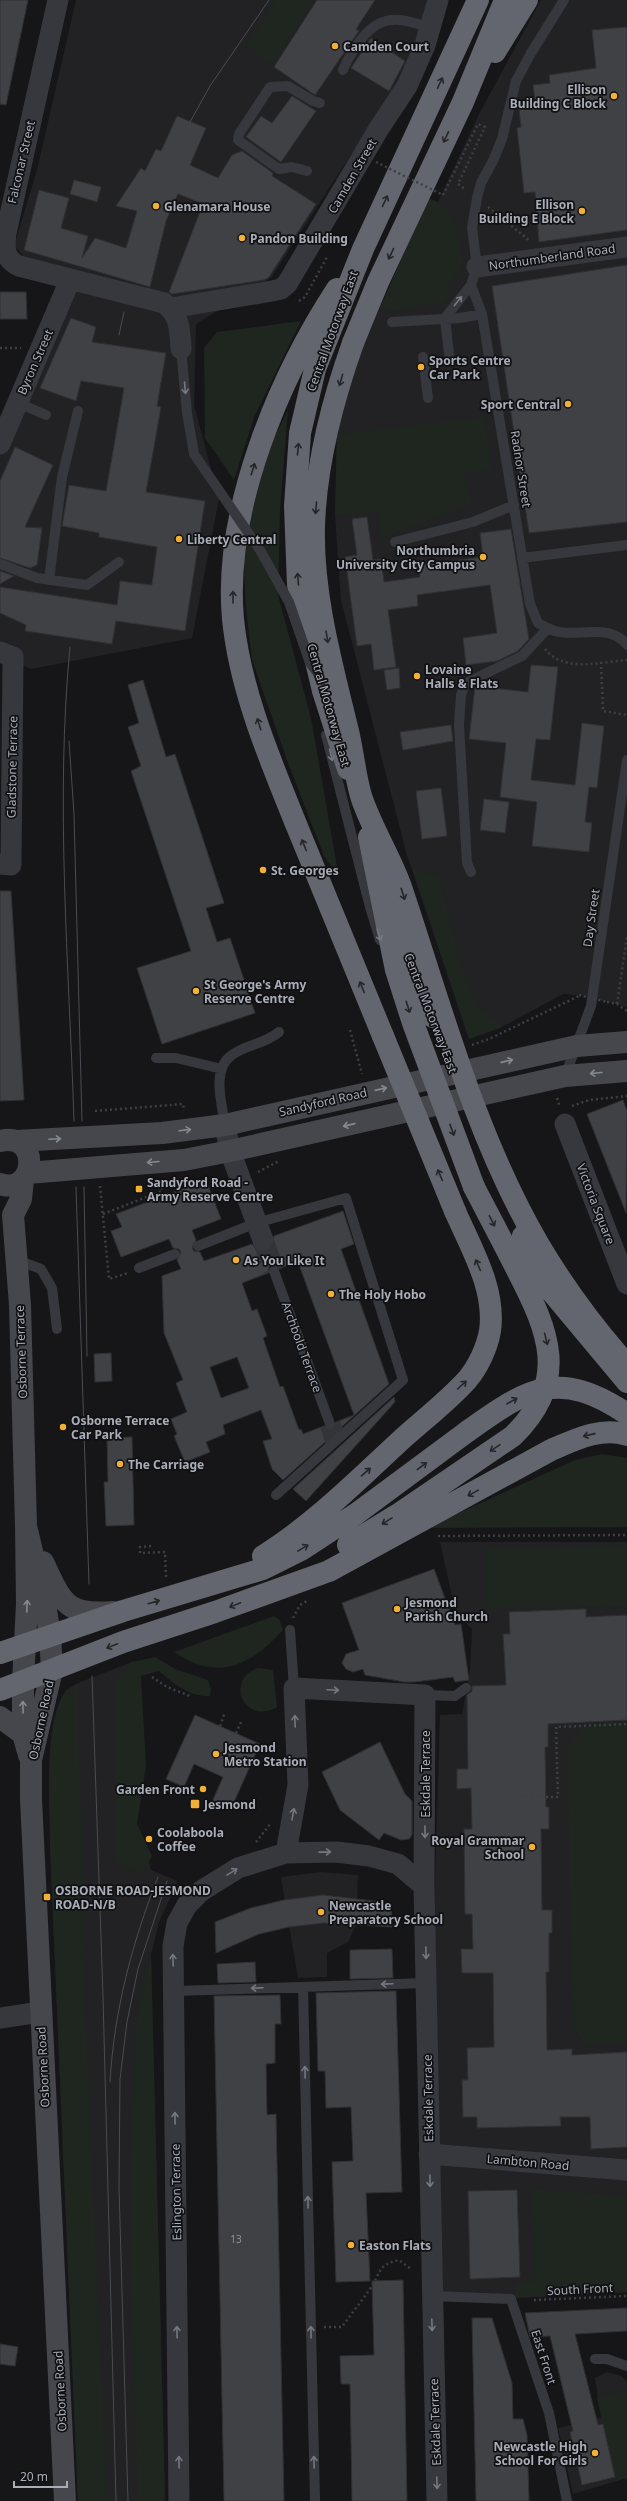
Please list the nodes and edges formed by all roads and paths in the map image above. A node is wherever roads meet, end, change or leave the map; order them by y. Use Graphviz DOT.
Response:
graph roads {
  1 [pos="58,0"];
  2 [pos="438,0"];
  3 [pos="463,0"];
  4 [pos="478,0"];
  5 [pos="505,0"];
  6 [pos="527,0"];
  7 [pos="564,0"];
  8 [pos="429,28"];
  9 [pos="451,60"];
  10 [pos="343,70"];
  11 [pos="463,102"];
  12 [pos="320,103"];
  13 [pos="376,162"];
  14 [pos="307,171"];
  15 [pos="462,176"];
  16 [pos="477,198"];
  17 [pos="5,210"];
  18 [pos="627,247"];
  19 [pos="363,249"];
  20 [pos="533,259"];
  21 [pos="474,276"];
  22 [pos="70,280"];
  23 [pos="171,308"];
  24 [pos="482,314"];
  25 [pos="445,318"];
  26 [pos="392,322"];
  27 [pos="182,349"];
  28 [pos="449,354"];
  29 [pos="423,357"];
  30 [pos="428,398"];
  31 [pos="18,403"];
  32 [pos="78,411"];
  33 [pos="46,415"];
  34 [pos="0,444"];
  35 [pos="514,505"];
  36 [pos="395,542"];
  37 [pos="627,545"];
  38 [pos="522,558"];
  39 [pos="119,562"];
  40 [pos="0,564"];
  41 [pos="49,580"];
  42 [pos="548,628"];
  43 [pos="625,639"];
  44 [pos="538,640"];
  45 [pos="7,654"];
  46 [pos="627,660"];
  47 [pos="601,662"];
  48 [pos="310,663"];
  49 [pos="340,702"];
  50 [pos="627,715"];
  51 [pos="627,760"];
  52 [pos="361,796"];
  53 [pos="0,864"];
  54 [pos="471,872"];
  55 [pos="627,936"];
  56 [pos="396,970"];
  57 [pos="617,1004"];
  58 [pos="627,1011"];
  59 [pos="350,1030"];
  60 [pos="279,1032"];
  61 [pos="627,1042"];
  62 [pos="474,1044"];
  63 [pos="577,1046"];
  64 [pos="156,1058"];
  65 [pos="222,1070"];
  66 [pos="627,1072"];
  67 [pos="565,1076"];
  68 [pos="364,1080"];
  69 [pos="627,1096"];
  70 [pos="183,1104"];
  71 [pos="95,1110"];
  72 [pos="565,1124"];
  73 [pos="225,1125"];
  74 [pos="8,1141"];
  75 [pos="230,1151"];
  76 [pos="25,1176"];
  77 [pos="161,1182"];
  78 [pos="1,1185"];
  79 [pos="100,1185"];
  80 [pos="103,1214"];
  81 [pos="13,1215"];
  82 [pos="259,1231"];
  83 [pos="198,1246"];
  84 [pos="175,1254"];
  85 [pos="17,1260"];
  86 [pos="140,1268"];
  87 [pos="274,1270"];
  88 [pos="627,1284"];
  89 [pos="57,1329"];
  90 [pos="627,1365"];
  91 [pos="627,1382"];
  92 [pos="627,1414"];
  93 [pos="330,1424"];
  94 [pos="627,1435"];
  95 [pos="276,1495"];
  96 [pos="26,1526"];
  97 [pos="627,1535"];
  98 [pos="436,1536"];
  99 [pos="151,1546"];
  100 [pos="166,1584"];
  101 [pos="216,1584"];
  102 [pos="272,1590"];
  103 [pos="314,1598"];
  104 [pos="123,1611"];
  105 [pos="290,1630"];
  106 [pos="50,1635"];
  107 [pos="24,1645"];
  108 [pos="0,1653"];
  109 [pos="52,1670"];
  110 [pos="152,1677"];
  111 [pos="22,1681"];
  112 [pos="294,1688"];
  113 [pos="466,1688"];
  114 [pos="0,1690"];
  115 [pos="425,1695"];
  116 [pos="190,1696"];
  117 [pos="225,1712"];
  118 [pos="0,1717"];
  119 [pos="242,1720"];
  120 [pos="627,1724"];
  121 [pos="220,1726"];
  122 [pos="236,1733"];
  123 [pos="23,1734"];
  124 [pos="31,1760"];
  125 [pos="521,1797"];
  126 [pos="286,1853"];
  127 [pos="424,1886"];
  128 [pos="426,1983"];
  129 [pos="303,1987"];
  130 [pos="174,1991"];
  131 [pos="40,2012"];
  132 [pos="0,2018"];
  133 [pos="429,2154"];
  134 [pos="627,2170"];
  135 [pos="412,2275"];
  136 [pos="432,2296"];
  137 [pos="627,2296"];
  138 [pos="534,2300"];
  139 [pos="311,2327"];
  140 [pos="595,2359"];
  141 [pos="627,2366"];
  142 [pos="65,2501"];
  143 [pos="179,2501"];
  144 [pos="315,2501"];
  145 [pos="437,2501"];
  146 [pos="567,2501"];
  1 -- 17 [label="street, Falconar Street"];
  2 -- 8 [label="street, Camden Street"];
  3 -- 9 [label="highway"];
  4 -- 9 [label="highway, Central Motorway East"];
  5 -- 11 [label="highway, Central Motorway East"];
  6 -- 11 [label="highway"];
  7 -- 16 [label="lane, Radnor Street"];
  8 -- 10 [label="lane"];
  8 -- 23 [label="street, Camden Street"];
  19 -- 9 [label="highway, Central Motorway East, one-way"];
  11 -- 49 [label="highway, Central Motorway East, one-way, bridge"];
  12 -- 14 [label="lane"];
  13 -- 15 [label="path, bridge"];
  16 -- 20 [label="path"];
  16 -- 21 [label="lane, Radnor Street"];
  17 -- 22 [label="street, Falconar Street"];
  18 -- 20 [label="street, Northumberland Road"];
  91 -- 19 [label="highway, Central Motorway East, one-way"];
  101 -- 19 [label="highway, one-way, bridge"];
  20 -- 21 [label="street, Northumberland Road"];
  21 -- 24 [label="lane, Radnor Street"];
  25 -- 21 [label="lane, one-way"];
  22 -- 23 [label="street"];
  22 -- 31 [label="street, Byron Street"];
  23 -- 27 [label="street"];
  24 -- 25 [label="lane"];
  24 -- 35 [label="lane, Radnor Street"];
  25 -- 26 [label="lane"];
  25 -- 28 [label="lane"];
  27 -- 48 [label="lane, one-way, bridge"];
  29 -- 30 [label="lane"];
  31 -- 33 [label="lane"];
  31 -- 34 [label="street, Byron Street"];
  32 -- 41 [label="lane"];
  35 -- 36 [label="lane"];
  35 -- 38 [label="lane, Radnor Street"];
  37 -- 38 [label="lane"];
  38 -- 42 [label="lane, Radnor Street"];
  39 -- 41 [label="lane"];
  40 -- 41 [label="lane"];
  42 -- 43 [label="lane"];
  42 -- 44 [label="lane"];
  44 -- 47 [label="path"];
  44 -- 54 [label="lane"];
  45 -- 53 [label="street, Gladstone Terrace"];
  46 -- 47 [label="path"];
  47 -- 50 [label="path"];
  48 -- 49 [label="lane, bridge"];
  48 -- 56 [label="lane, one-way, bridge"];
  49 -- 52 [label="highway, Central Motorway East, bridge"];
  51 -- 63 [label="lane, Day Street"];
  52 -- 56 [label="highway, bridge"];
  52 -- 90 [label="highway, Central Motorway East, one-way, bridge"];
  55 -- 57 [label="path"];
  56 -- 102 [label="highway, one-way, bridge"];
  57 -- 58 [label="path"];
  57 -- 62 [label="path, bridge"];
  59 -- 68 [label="path"];
  60 -- 65 [label="lane"];
  61 -- 63 [label="main road, Sandyford Road"];
  63 -- 67 [label="lane, Day Street"];
  73 -- 63 [label="main road, Sandyford Road, one-way"];
  64 -- 65 [label="lane"];
  65 -- 73 [label="lane"];
  66 -- 67 [label="main road, one-way"];
  67 -- 75 [label="main road, one-way"];
  69 -- 72 [label="path"];
  70 -- 71 [label="path"];
  72 -- 88 [label="street, Victoria Square"];
  74 -- 73 [label="main road, Sandyford Road, one-way"];
  73 -- 75 [label="street"];
  74 -- 76 [label="main road, Osborne Terrace"];
  75 -- 76 [label="main road, one-way"];
  75 -- 82 [label="street"];
  76 -- 78 [label="main road"];
  76 -- 81 [label="main road, Osborne Terrace"];
  77 -- 80 [label="path"];
  78 -- 81 [label="main road"];
  79 -- 80 [label="path"];
  80 -- 86 [label="path"];
  81 -- 85 [label="main road, Osborne Terrace"];
  82 -- 83 [label="lane"];
  82 -- 95 [label="lane"];
  84 -- 86 [label="lane"];
  85 -- 89 [label="lane"];
  85 -- 96 [label="main road, Osborne Terrace"];
  87 -- 93 [label="lane, Archbold Terrace"];
  101 -- 92 [label="highway, one-way, bridge"];
  94 -- 102 [label="highway, one-way"];
  96 -- 104 [label="main road"];
  96 -- 106 [label="main road, Osborne Terrace"];
  107 -- 96 [label="main road, Osborne Terrace, one-way"];
  97 -- 98 [label="path"];
  99 -- 100 [label="path"];
  104 -- 101 [label="highway, one-way"];
  102 -- 109 [label="highway, one-way"];
  103 -- 105 [label="path"];
  104 -- 106 [label="highway"];
  105 -- 112 [label="lane"];
  106 -- 107 [label="highway"];
  106 -- 109 [label="main road, Osborne Road"];
  107 -- 108 [label="highway"];
  107 -- 111 [label="main road, Osborne Terrace"];
  109 -- 111 [label="highway"];
  109 -- 124 [label="main road, Osborne Road"];
  110 -- 116 [label="path"];
  111 -- 114 [label="highway"];
  123 -- 111 [label="main road, Osborne Terrace, one-way"];
  112 -- 115 [label="street, one-way"];
  126 -- 112 [label="street, one-way"];
  113 -- 115 [label="lane"];
  115 -- 127 [label="street, Eskdale Terrace, one-way"];
  117 -- 121 [label="path"];
  118 -- 123 [label="main road"];
  119 -- 122 [label="path"];
  120 -- 125 [label="path"];
  123 -- 124 [label="main road, Osborne Terrace"];
  124 -- 131 [label="main road, Osborne Road"];
  126 -- 127 [label="street, Eslington Terrace, one-way"];
  130 -- 126 [label="street, Eslington Terrace, one-way"];
  127 -- 128 [label="street, Eskdale Terrace, one-way"];
  128 -- 129 [label="lane, one-way"];
  128 -- 133 [label="street, Eskdale Terrace"];
  129 -- 130 [label="lane, one-way"];
  139 -- 129 [label="lane, one-way"];
  143 -- 130 [label="street, Eslington Terrace, one-way"];
  131 -- 132 [label="street"];
  131 -- 142 [label="main road, Osborne Road"];
  133 -- 134 [label="street, Lambton Road"];
  133 -- 136 [label="street, Eskdale Terrace, one-way"];
  135 -- 139 [label="path"];
  136 -- 145 [label="street, Eskdale Terrace, one-way"];
  136 -- 146 [label="lane, East Front"];
  137 -- 138 [label="path, South Front"];
  144 -- 139 [label="lane, one-way"];
  140 -- 141 [label="lane"];
}
